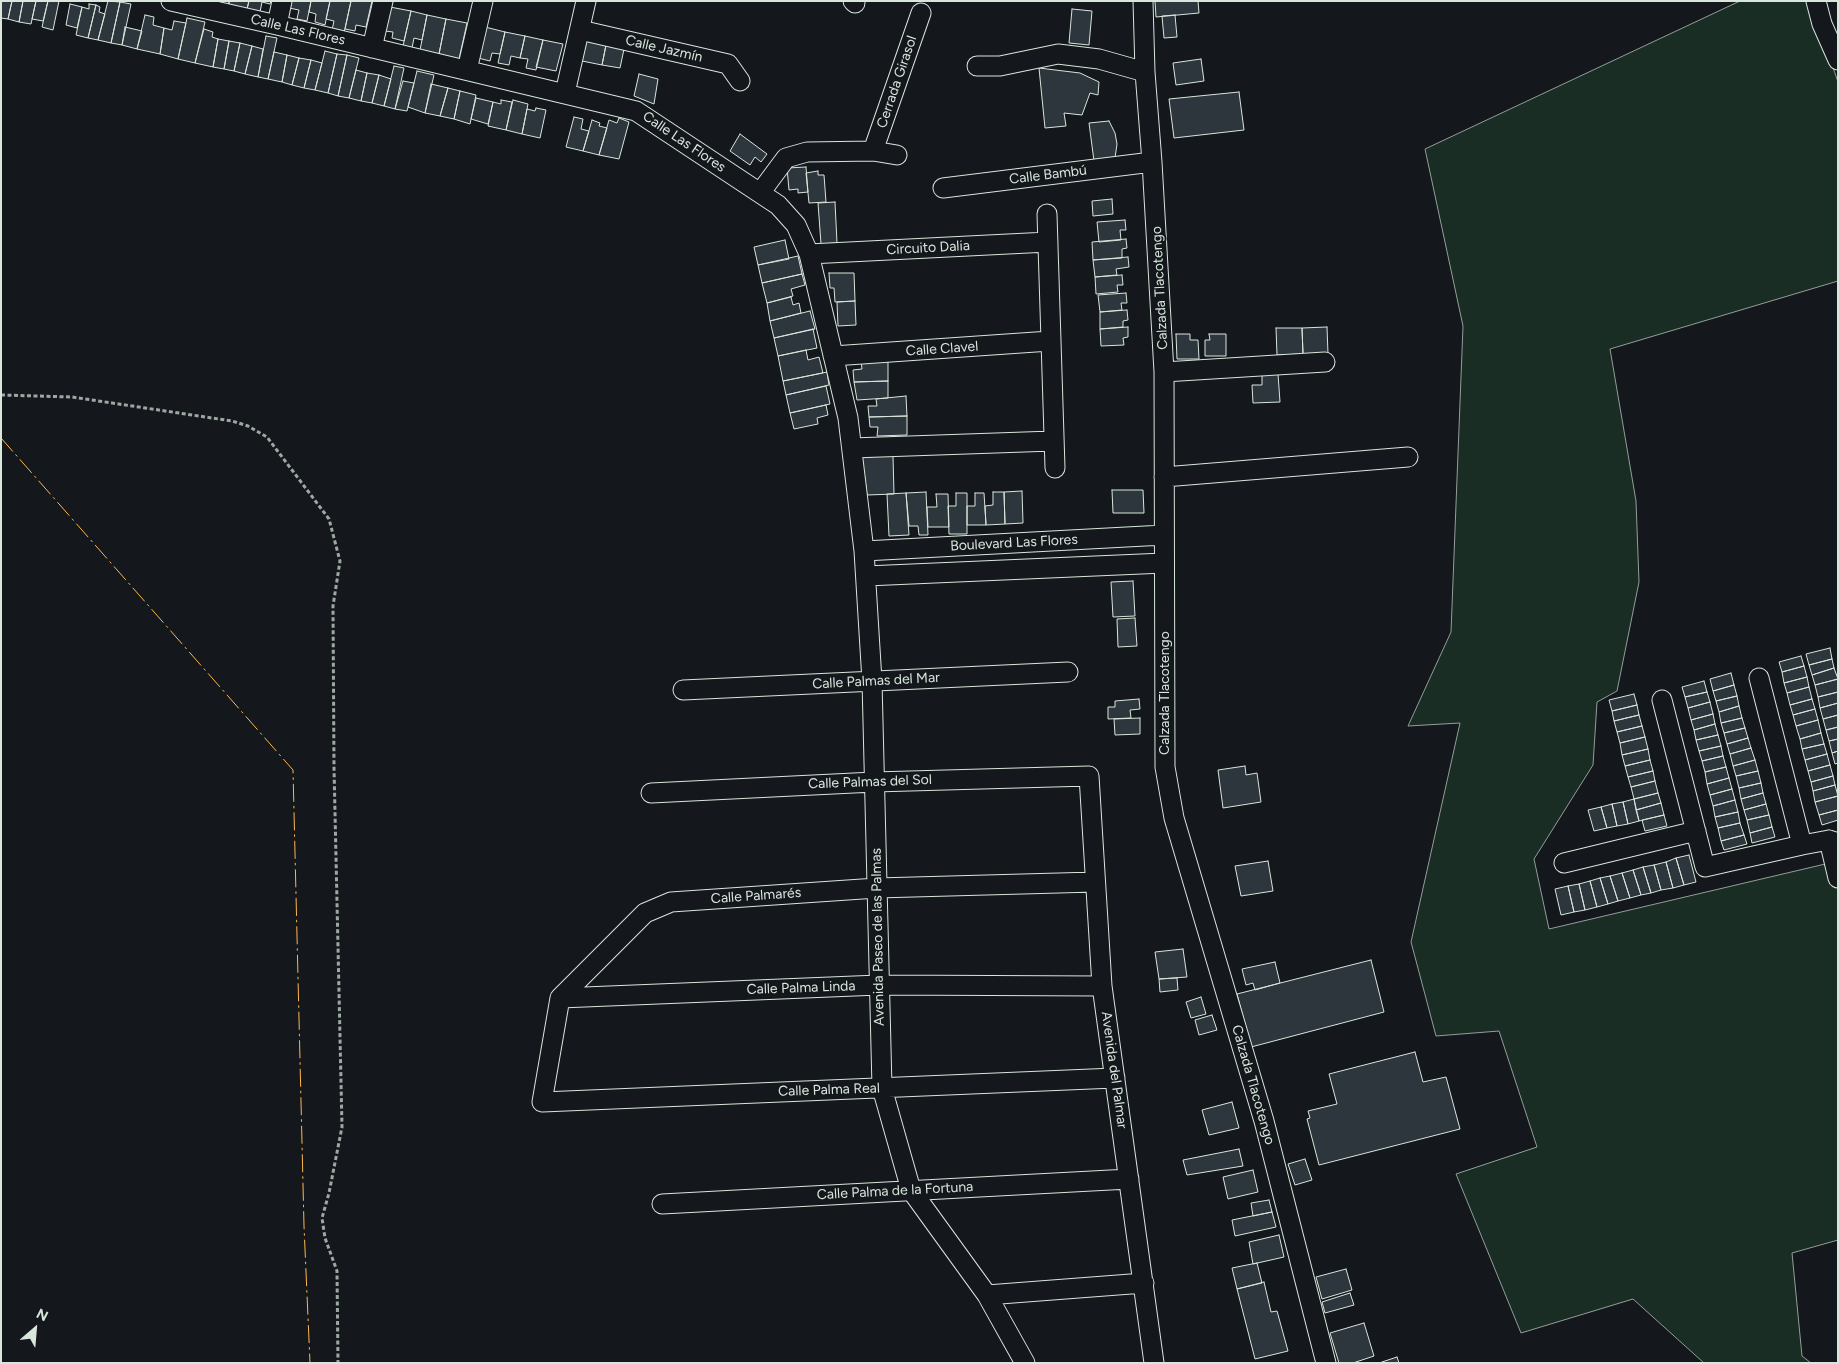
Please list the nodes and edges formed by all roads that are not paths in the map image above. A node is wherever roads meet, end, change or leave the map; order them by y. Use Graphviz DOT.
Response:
graph roads {
  1 [pos="282,1"];
  2 [pos="383,1"];
  3 [pos="484,1"];
  4 [pos="586,1"];
  5 [pos="1143,1"];
  6 [pos="1816,1"];
  7 [pos="177,2"];
  8 [pos="920,13"];
  9 [pos="277,25"];
  10 [pos="580,30"];
  11 [pos="372,48"];
  12 [pos="1838,60"];
  13 [pos="977,66"];
  14 [pos="467,70"];
  15 [pos="1145,72"];
  16 [pos="740,81"];
  17 [pos="565,93"];
  18 [pos="874,151"];
  19 [pos="897,155"];
  20 [pos="1152,162"];
  21 [pos="943,188"];
  22 [pos="760,193"];
  23 [pos="1047,214"];
  24 [pos="1048,242"];
  25 [pos="809,254"];
  26 [pos="1050,341"];
  27 [pos="833,356"];
  28 [pos="1325,362"];
  29 [pos="1164,372"];
  30 [pos="1053,441"];
  31 [pos="852,448"];
  32 [pos="1408,457"];
  33 [pos="1055,468"];
  34 [pos="1164,478"];
  35 [pos="1164,535"];
  36 [pos="864,551"];
  37 [pos="1164,563"];
  38 [pos="866,576"];
  39 [pos="1068,672"];
  40 [pos="1759,678"];
  41 [pos="872,682"];
  42 [pos="683,690"];
  43 [pos="1662,700"];
  44 [pos="1089,776"];
  45 [pos="874,782"];
  46 [pos="651,792"];
  47 [pos="1696,831"];
  48 [pos="1834,841"];
  49 [pos="1802,845"];
  50 [pos="1564,863"];
  51 [pos="1838,878"];
  52 [pos="1095,882"];
  53 [pos="877,888"];
  54 [pos="879,985"];
  55 [pos="1102,986"];
  56 [pos="560,998"];
  57 [pos="1115,1078"];
  58 [pos="882,1088"];
  59 [pos="1129,1179"];
  60 [pos="911,1190"];
  61 [pos="662,1204"];
  62 [pos="1144,1283"];
  63 [pos="987,1295"];
  64 [pos="1025,1363"];
  65 [pos="1154,1363"];
  66 [pos="1326,1363"];
  1 -- 9 [label="street"];
  2 -- 11 [label="street"];
  3 -- 14 [label="street"];
  4 -- 10 [label="street"];
  5 -- 15 [label="street, Calzada Tlacotengo"];
  6 -- 12 [label="street"];
  7 -- 9 [label="street, Calle Las Flores"];
  8 -- 18 [label="street, Cerrada Girasol"];
  9 -- 11 [label="street, Calle Las Flores"];
  10 -- 16 [label="street, Calle Jazmín"];
  10 -- 17 [label="street"];
  11 -- 14 [label="street, Calle Las Flores"];
  13 -- 15 [label="street"];
  14 -- 17 [label="street, Calle Las Flores"];
  15 -- 20 [label="street, Calzada Tlacotengo"];
  17 -- 22 [label="street, Calle Las Flores"];
  18 -- 19 [label="street"];
  18 -- 22 [label="street"];
  20 -- 21 [label="street, Calle Bambú"];
  20 -- 29 [label="street, Calzada Tlacotengo"];
  22 -- 25 [label="street, Calle Las Flores"];
  23 -- 24 [label="street"];
  24 -- 25 [label="street, Circuito Dalia"];
  24 -- 26 [label="street"];
  25 -- 27 [label="street, Calle Las Flores"];
  26 -- 27 [label="street, Calle Clavel"];
  26 -- 30 [label="street"];
  27 -- 31 [label="street, Calle Las Flores"];
  28 -- 29 [label="street"];
  29 -- 34 [label="street, Calzada Tlacotengo"];
  30 -- 31 [label="street"];
  30 -- 33 [label="street"];
  31 -- 36 [label="street, Calle Las Flores"];
  32 -- 34 [label="street"];
  34 -- 35 [label="street, Calzada Tlacotengo"];
  35 -- 36 [label="street, Boulevard Las Flores"];
  35 -- 37 [label="street, Calzada Tlacotengo"];
  36 -- 38 [label="street, Avenida Paseo de las Palmas"];
  37 -- 38 [label="street, Boulevard Las Flores"];
  37 -- 66 [label="street, Calzada Tlacotengo"];
  38 -- 41 [label="street, Avenida Paseo de las Palmas"];
  39 -- 41 [label="street, Calle Palmas del Mar"];
  40 -- 49 [label="street"];
  41 -- 42 [label="street, Calle Palmas del Mar"];
  41 -- 45 [label="street, Avenida Paseo de las Palmas"];
  43 -- 47 [label="street"];
  44 -- 45 [label="street, Calle Palmas del Sol"];
  44 -- 52 [label="street, Avenida del Palmar"];
  45 -- 46 [label="street, Calle Palmas del Sol"];
  45 -- 53 [label="street, Avenida Paseo de las Palmas"];
  47 -- 49 [label="street"];
  47 -- 50 [label="street"];
  48 -- 49 [label="street"];
  48 -- 51 [label="street"];
  52 -- 53 [label="street, Calle Palmarés"];
  52 -- 55 [label="street, Avenida del Palmar"];
  53 -- 54 [label="street, Avenida Paseo de las Palmas"];
  53 -- 56 [label="street, Calle Palmarés"];
  54 -- 55 [label="street, Calle Palma Linda"];
  54 -- 56 [label="street, Calle Palma Linda"];
  54 -- 58 [label="street, Avenida Paseo de las Palmas"];
  55 -- 57 [label="street, Avenida del Palmar"];
  56 -- 58 [label="street, Calle Palma Real"];
  57 -- 58 [label="street, Calle Palma Real"];
  57 -- 59 [label="street, Avenida del Palmar"];
  58 -- 60 [label="street, Avenida Paseo de las Palmas"];
  59 -- 60 [label="street, Calle Palma de la Fortuna"];
  59 -- 62 [label="street, Avenida del Palmar"];
  60 -- 61 [label="street, Calle Palma de la Fortuna"];
  60 -- 63 [label="street, Avenida Paseo de las Palmas"];
  62 -- 63 [label="street"];
  62 -- 65 [label="street, Avenida del Palmar"];
  63 -- 64 [label="street, Avenida Paseo de las Palmas"];
}
